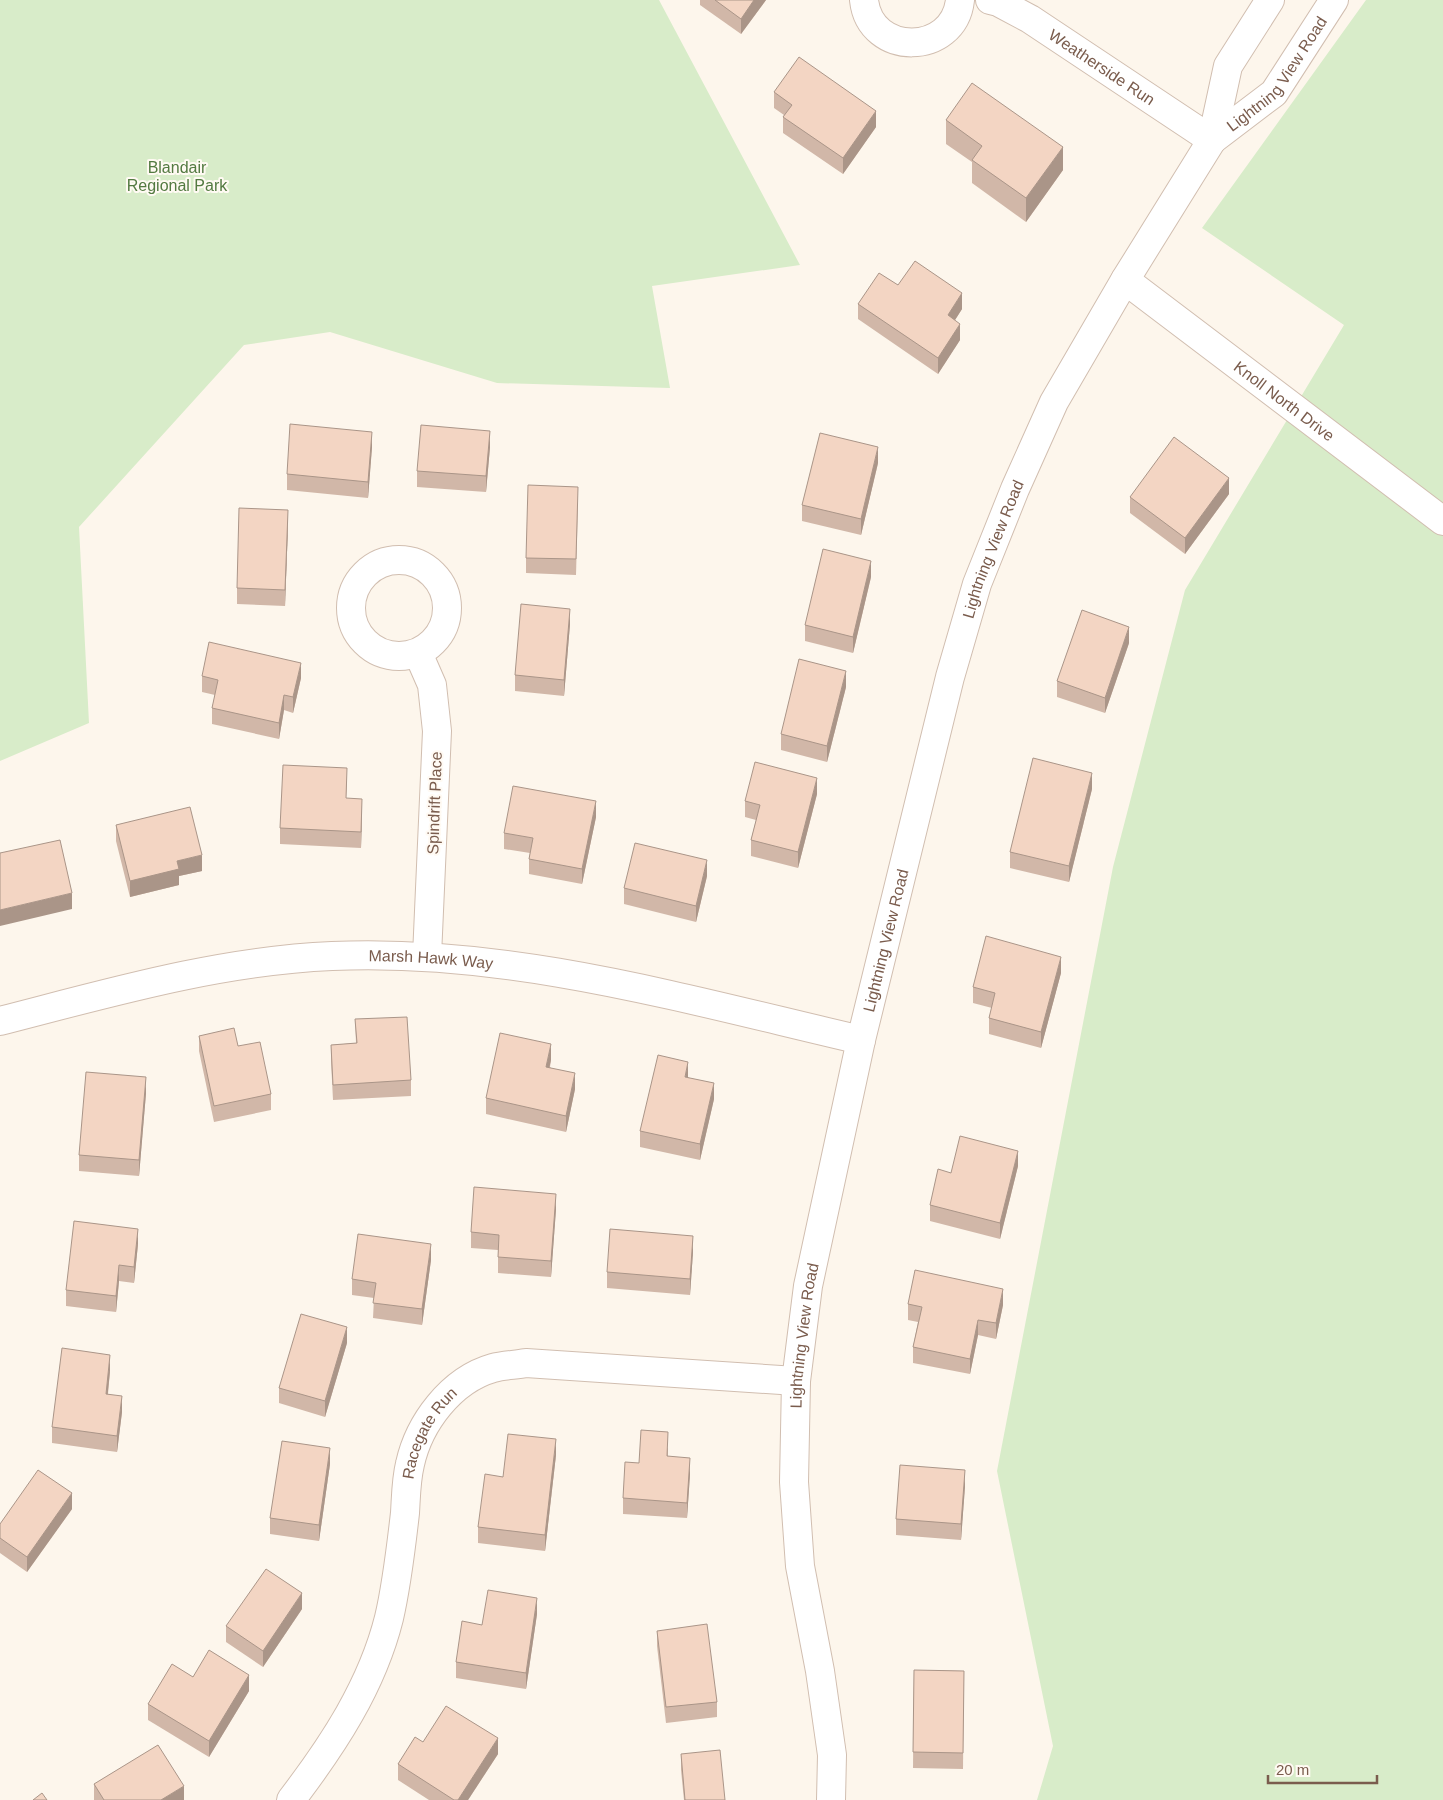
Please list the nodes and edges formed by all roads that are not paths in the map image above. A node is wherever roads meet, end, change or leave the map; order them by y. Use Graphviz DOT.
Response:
graph roads {
  1 [pos="864,0"];
  2 [pos="960,0"];
  3 [pos="990,0"];
  4 [pos="1270,0"];
  5 [pos="1334,0"];
  6 [pos="1212,140"];
  7 [pos="1125,280"];
  8 [pos="1443,521"];
  9 [pos="418,653"];
  10 [pos="427,956"];
  11 [pos="0,1021"];
  12 [pos="861,1040"];
  13 [pos="796,1381"];
  14 [pos="291,1800"];
  15 [pos="831,1800"];
  1 -- 2 [label="street"];
  3 -- 6 [label="street, Weatherside Run"];
  4 -- 6 [label="street, Lightning View Road"];
  5 -- 6 [label="street, Lightning View Road"];
  6 -- 7 [label="street, Lightning View Road"];
  7 -- 8 [label="street, Knoll North Drive"];
  7 -- 12 [label="street, Lightning View Road"];
  9 -- 10 [label="street, Spindrift Place"];
  10 -- 11 [label="street, Marsh Hawk Way"];
  10 -- 12 [label="street, Marsh Hawk Way"];
  12 -- 13 [label="street, Lightning View Road"];
  13 -- 14 [label="street, Racegate Run"];
  13 -- 15 [label="street, Lightning View Road"];
}
